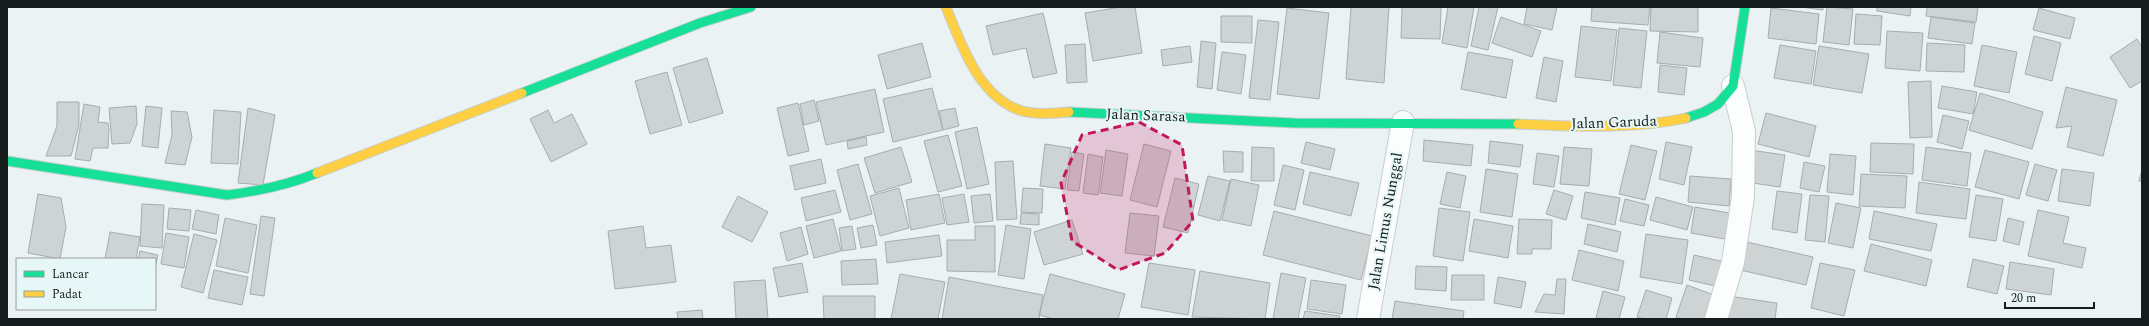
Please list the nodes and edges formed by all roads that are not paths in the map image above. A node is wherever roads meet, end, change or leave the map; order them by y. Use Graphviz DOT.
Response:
graph roads {
  1 [pos="751,7"];
  2 [pos="946,7"];
  3 [pos="1745,7"];
  4 [pos="1733,86"];
  5 [pos="1403,122"];
  6 [pos="7,161"];
  7 [pos="1368,319"];
  8 [pos="1716,319"];
  1 -- 6 [label="street"];
  2 -- 5 [label="street, Jalan Sarasa"];
  3 -- 4 [label="street, Jalan Garuda"];
  4 -- 5 [label="street, Jalan Garuda"];
  4 -- 8 [label="street"];
  5 -- 7 [label="street, Jalan Limus Nunggal"];
}
